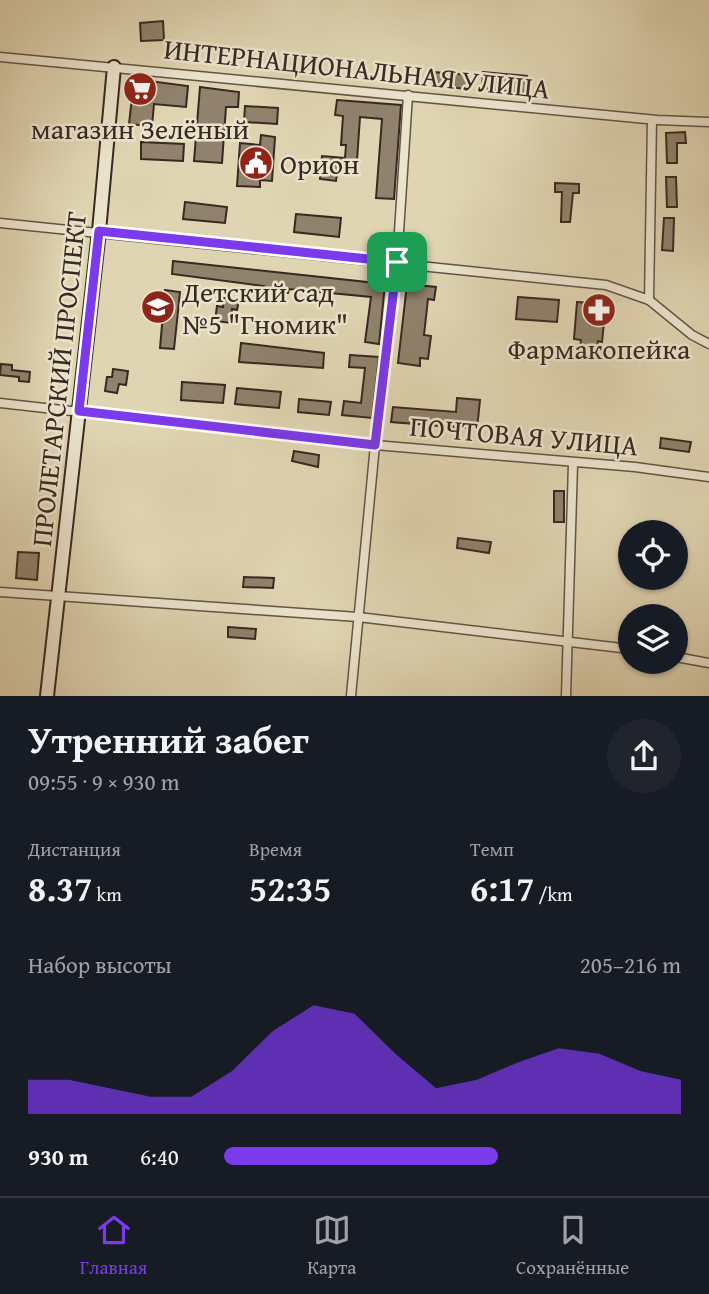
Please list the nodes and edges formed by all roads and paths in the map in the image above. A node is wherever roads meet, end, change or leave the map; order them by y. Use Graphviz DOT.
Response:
graph roads {
  1 [pos="0,57"];
  2 [pos="114,67"];
  3 [pos="408,95"];
  4 [pos="652,120"];
  5 [pos="709,122"];
  6 [pos="0,223"];
  7 [pos="99,231"];
  8 [pos="397,262"];
  9 [pos="649,300"];
  10 [pos="709,344"];
  11 [pos="0,403"];
  12 [pos="79,411"];
  13 [pos="375,445"];
  14 [pos="573,464"];
  15 [pos="709,477"];
  16 [pos="0,592"];
  17 [pos="58,597"];
  18 [pos="358,617"];
  19 [pos="568,643"];
  20 [pos="618,648"];
  21 [pos="688,659"];
  22 [pos="709,663"];
  23 [pos="47,695"];
  24 [pos="351,695"];
  25 [pos="566,695"];
  1 -- 2 [label="street, ИНТЕРНАЦИОНАЛЬНАЯ УЛИЦА"];
  2 -- 3 [label="street, ИНТЕРНАЦИОНАЛЬНАЯ УЛИЦА"];
  2 -- 7 [label="street, ПРОЛЕТАРСКИЙ ПРОСПЕКТ"];
  3 -- 4 [label="street, ИНТЕРНАЦИОНАЛЬНАЯ УЛИЦА"];
  3 -- 8 [label="street"];
  4 -- 5 [label="street, ИНТЕРНАЦИОНАЛЬНАЯ УЛИЦА"];
  4 -- 9 [label="street"];
  6 -- 7 [label="street"];
  7 -- 8 [label="street"];
  7 -- 12 [label="street, ПРОЛЕТАРСКИЙ ПРОСПЕКТ"];
  8 -- 9 [label="street"];
  8 -- 13 [label="street"];
  9 -- 10 [label="street"];
  11 -- 12 [label="street, ПОЧТОВАЯ УЛИЦА"];
  12 -- 13 [label="street, ПОЧТОВАЯ УЛИЦА"];
  12 -- 17 [label="street, ПРОЛЕТАРСКИЙ ПРОСПЕКТ"];
  13 -- 14 [label="street, ПОЧТОВАЯ УЛИЦА"];
  13 -- 18 [label="street"];
  14 -- 15 [label="street, ПОЧТОВАЯ УЛИЦА"];
  14 -- 19 [label="street"];
  16 -- 17 [label="street"];
  17 -- 18 [label="street"];
  17 -- 23 [label="street, ПРОЛЕТАРСКИЙ ПРОСПЕКТ"];
  18 -- 19 [label="street"];
  18 -- 24 [label="street"];
  19 -- 20 [label="street"];
  19 -- 25 [label="street"];
  21 -- 22 [label="street"];
}
